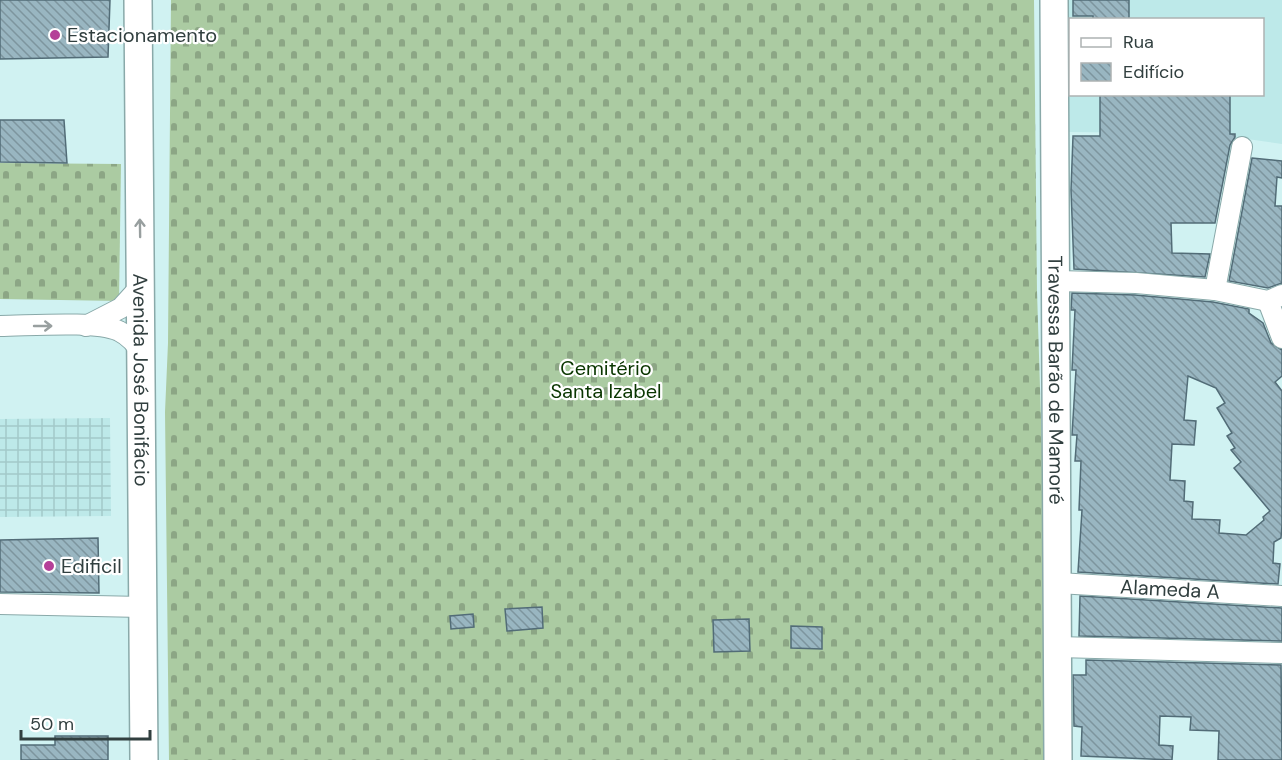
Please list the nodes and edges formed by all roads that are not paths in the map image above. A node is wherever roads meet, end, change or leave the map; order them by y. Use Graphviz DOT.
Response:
graph roads {
  1 [pos="138,0"];
  2 [pos="1054,0"];
  3 [pos="1242,147"];
  4 [pos="1057,281"];
  5 [pos="140,286"];
  6 [pos="1215,290"];
  7 [pos="1275,298"];
  8 [pos="0,326"];
  9 [pos="86,326"];
  10 [pos="1282,338"];
  11 [pos="142,354"];
  12 [pos="1058,582"];
  13 [pos="1282,596"];
  14 [pos="0,604"];
  15 [pos="142,607"];
  16 [pos="1059,647"];
  17 [pos="1282,652"];
  18 [pos="144,760"];
  19 [pos="1058,760"];
  5 -- 1 [label="main road, Avenida José Bonifácio, one-way"];
  2 -- 4 [label="main road, Travessa Barão de Mamoré"];
  3 -- 6 [label="street"];
  4 -- 6 [label="street"];
  4 -- 12 [label="main road, Travessa Barão de Mamoré"];
  5 -- 9 [label="street"];
  5 -- 11 [label="main road, Avenida José Bonifácio"];
  6 -- 7 [label="street"];
  7 -- 10 [label="street"];
  8 -- 9 [label="street, one-way"];
  9 -- 11 [label="street"];
  11 -- 15 [label="main road, Avenida José Bonifácio"];
  12 -- 13 [label="street, Alameda A"];
  12 -- 16 [label="main road, Travessa Barão de Mamoré"];
  14 -- 15 [label="street"];
  15 -- 18 [label="main road, Avenida José Bonifácio"];
  16 -- 17 [label="street"];
  16 -- 19 [label="main road, Travessa Barão de Mamoré"];
}
